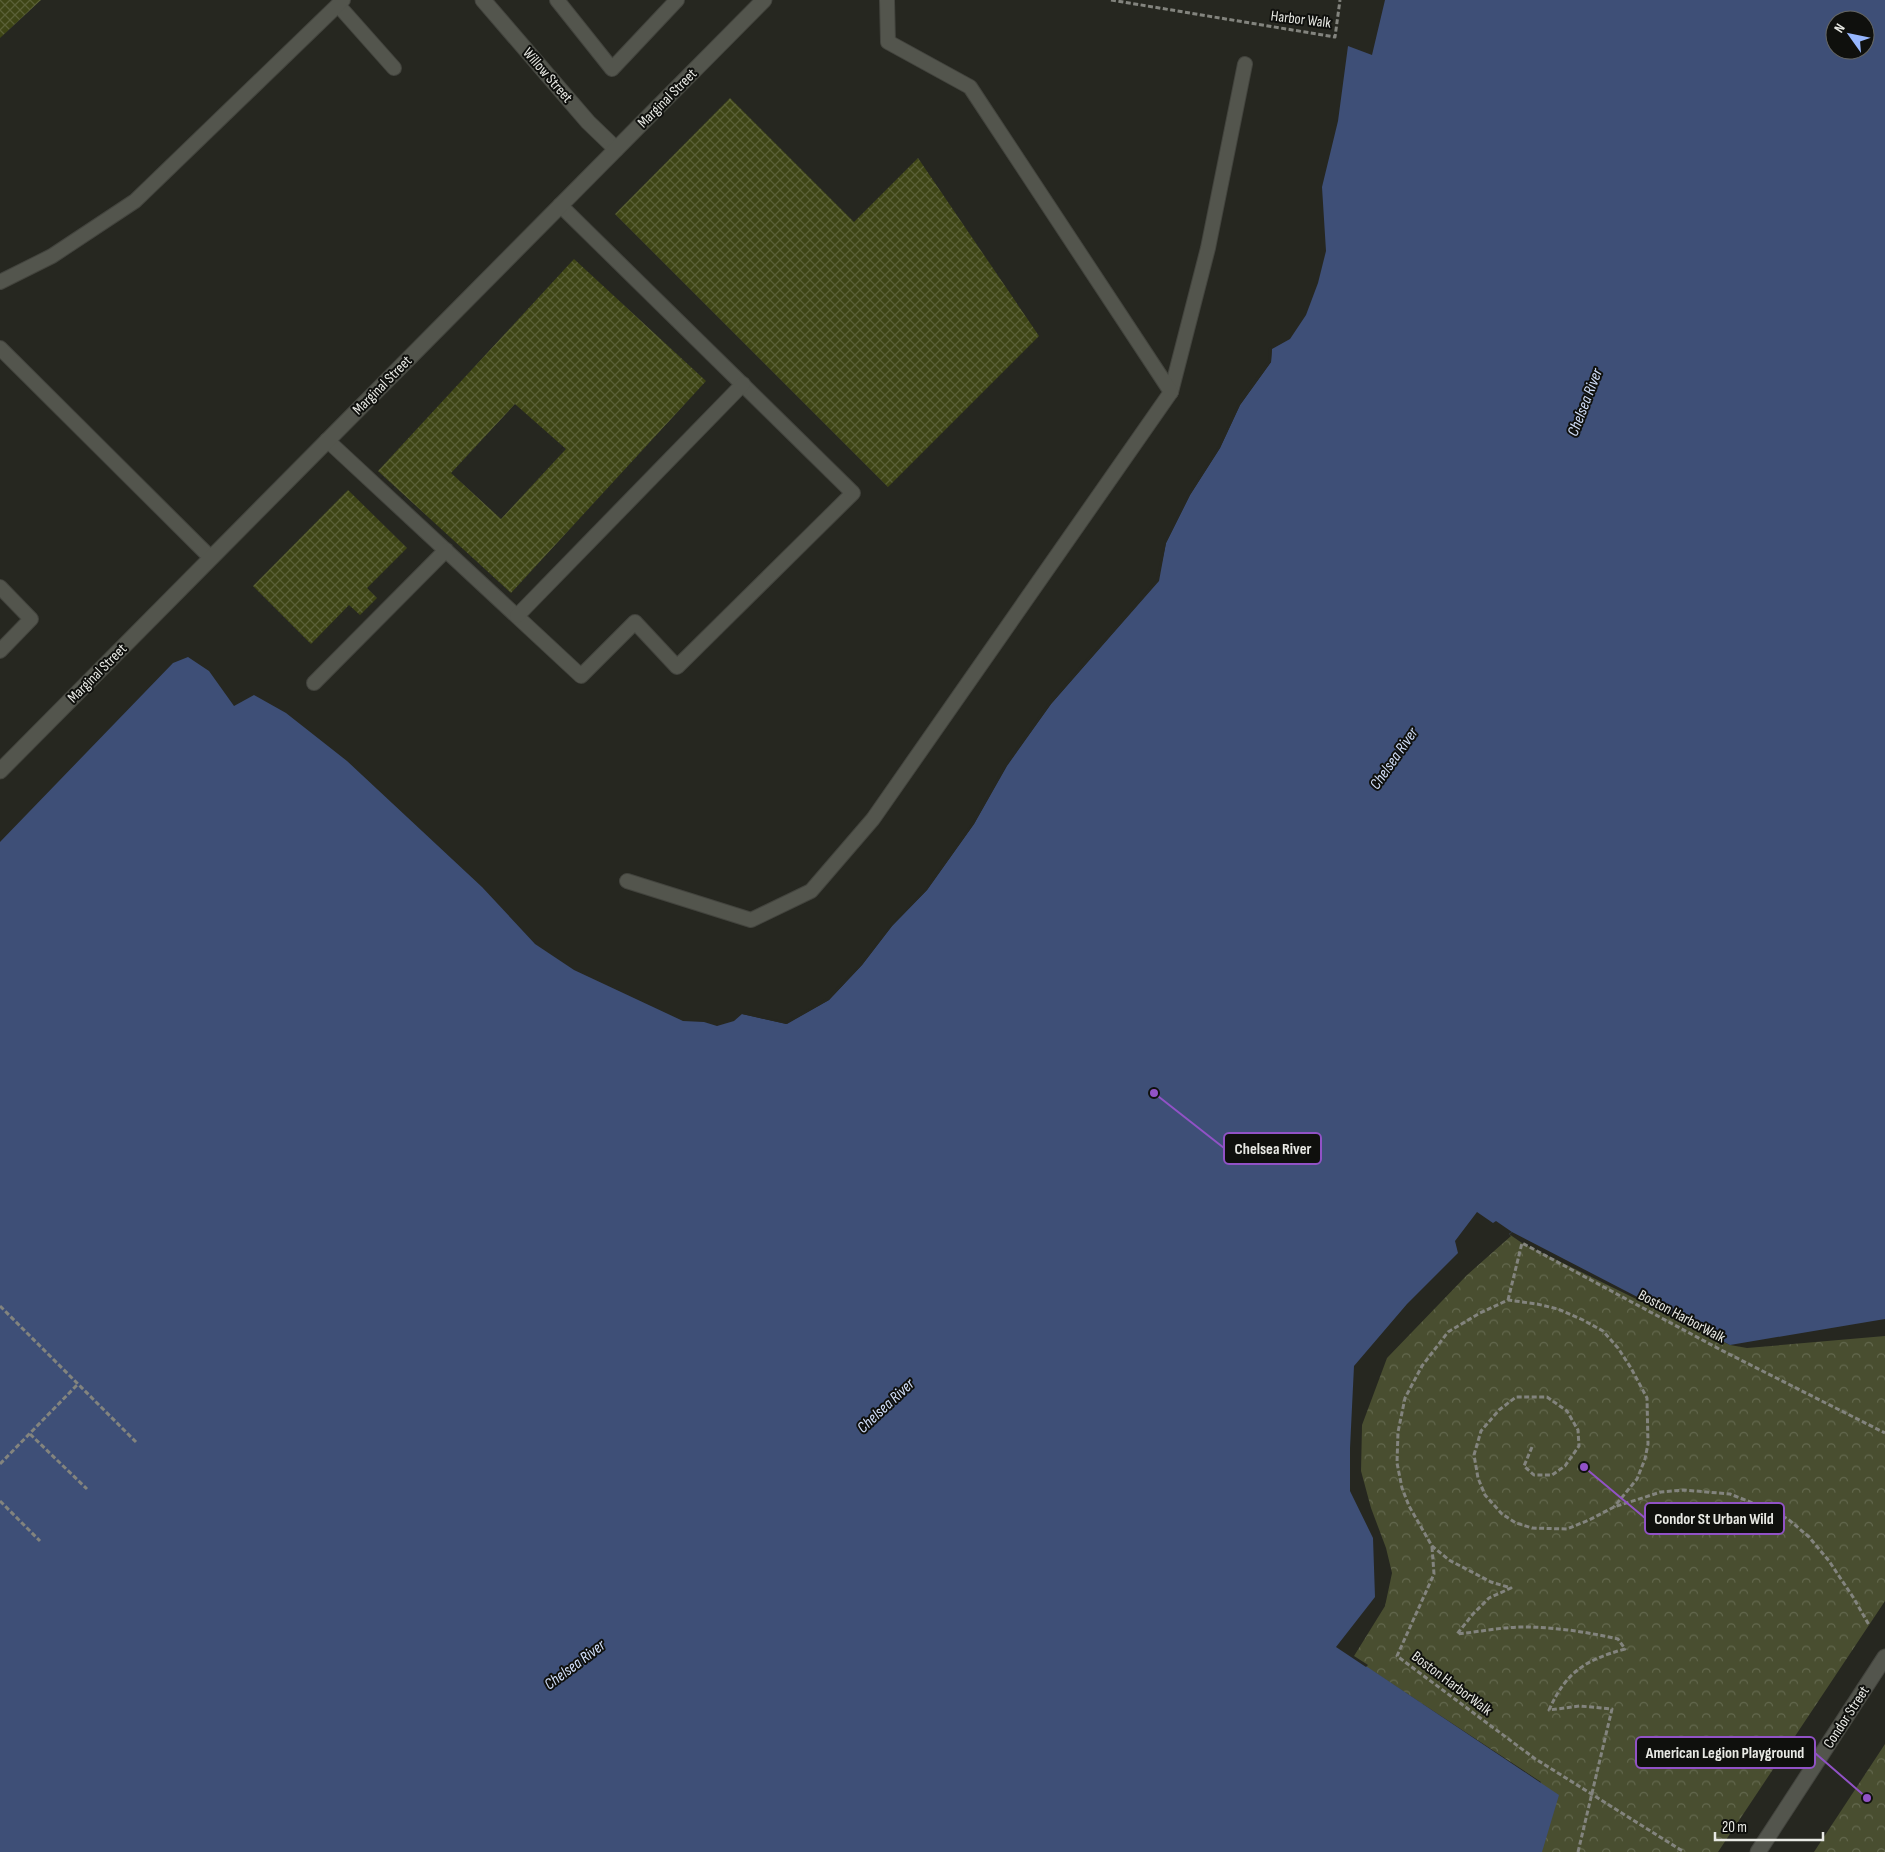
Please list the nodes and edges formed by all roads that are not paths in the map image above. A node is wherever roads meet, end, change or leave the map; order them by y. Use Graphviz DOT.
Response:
graph roads {
  1 [pos="483,0"];
  2 [pos="557,0"];
  3 [pos="676,0"];
  4 [pos="764,0"];
  5 [pos="887,0"];
  6 [pos="340,3"];
  7 [pos="1245,64"];
  8 [pos="394,68"];
  9 [pos="616,149"];
  10 [pos="560,205"];
  11 [pos="0,282"];
  12 [pos="0,348"];
  13 [pos="742,384"];
  14 [pos="1171,392"];
  15 [pos="328,440"];
  16 [pos="446,550"];
  17 [pos="211,558"];
  18 [pos="0,588"];
  19 [pos="517,616"];
  20 [pos="0,651"];
  21 [pos="314,683"];
  22 [pos="0,771"];
  23 [pos="627,881"];
  24 [pos="1885,1657"];
  25 [pos="1758,1852"];
  1 -- 9 [label="main road, Willow Street"];
  2 -- 3 [label="lane"];
  4 -- 9 [label="main road, Marginal Street"];
  5 -- 14 [label="lane"];
  6 -- 8 [label="lane"];
  6 -- 11 [label="lane"];
  7 -- 14 [label="lane"];
  9 -- 10 [label="main road, Marginal Street"];
  10 -- 13 [label="lane"];
  10 -- 15 [label="main road, Marginal Street"];
  12 -- 17 [label="lane"];
  13 -- 19 [label="lane"];
  13 -- 19 [label="lane"];
  14 -- 23 [label="lane"];
  15 -- 16 [label="lane"];
  15 -- 17 [label="main road, Marginal Street"];
  16 -- 19 [label="lane"];
  16 -- 21 [label="lane"];
  17 -- 22 [label="main road, Marginal Street"];
  18 -- 20 [label="lane"];
  24 -- 25 [label="main road, Condor Street"];
}
